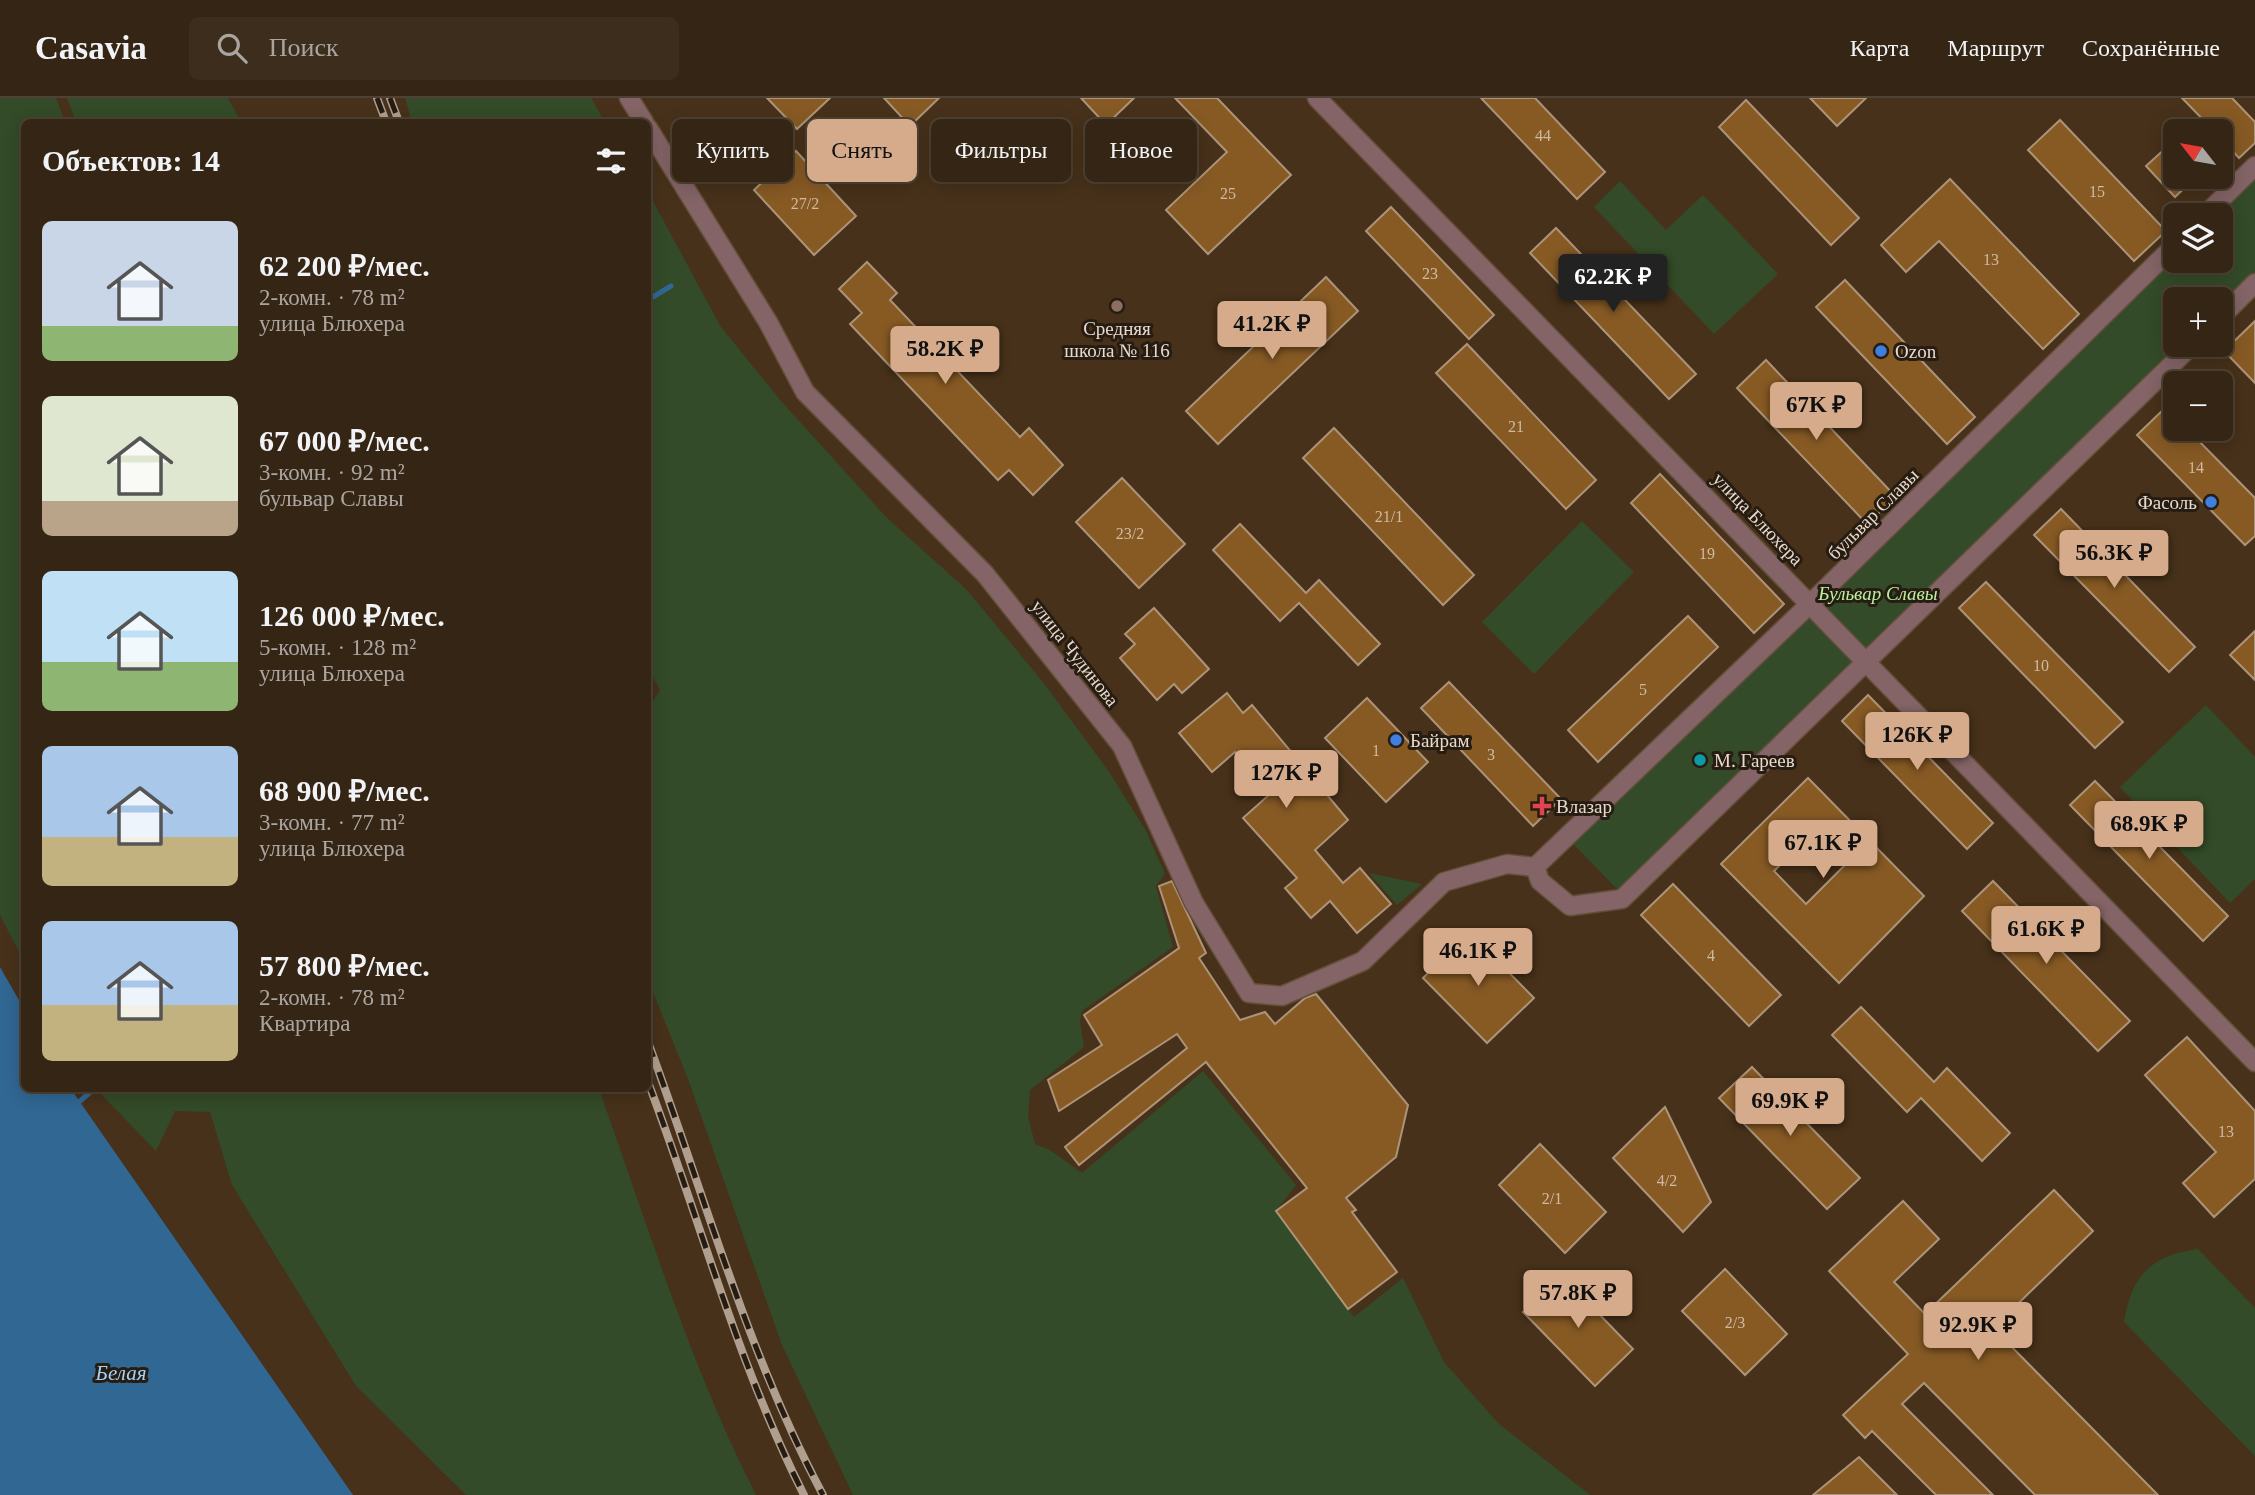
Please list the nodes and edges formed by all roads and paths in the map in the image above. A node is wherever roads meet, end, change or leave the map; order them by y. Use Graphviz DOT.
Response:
graph roads {
  1 [pos="629,98"];
  2 [pos="1317,98"];
  3 [pos="642,119"];
  4 [pos="651,133"];
  5 [pos="2255,166"];
  6 [pos="2217,203"];
  7 [pos="2163,257"];
  8 [pos="2255,284"];
  9 [pos="2233,305"];
  10 [pos="2180,357"];
  11 [pos="1811,603"];
  12 [pos="1868,662"];
  13 [pos="1535,867"];
  14 [pos="2255,1062"];
  1 -- 3 [label="street"];
  2 -- 11 [label="street, улица Блюхера"];
  4 -- 13 [label="street, улица Чудинова"];
  5 -- 6 [label="street"];
  7 -- 11 [label="street, бульвар Славы"];
  8 -- 9 [label="street"];
  10 -- 12 [label="street"];
  11 -- 12 [label="street, улица Блюхера"];
  11 -- 13 [label="street, бульвар Славы"];
  12 -- 13 [label="street"];
  12 -- 14 [label="street, улица Блюхера"];
}
